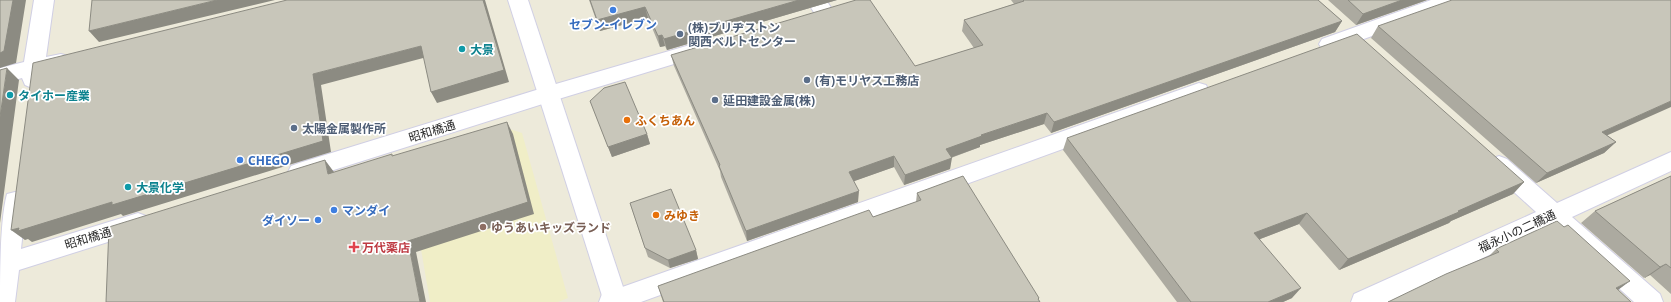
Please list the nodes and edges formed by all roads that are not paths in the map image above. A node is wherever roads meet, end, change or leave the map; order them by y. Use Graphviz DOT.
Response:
graph roads {
  1 [pos="44,0"];
  2 [pos="518,0"];
  3 [pos="1452,0"];
  4 [pos="844,6"];
  5 [pos="816,10"];
  6 [pos="1337,20"];
  7 [pos="1354,35"];
  8 [pos="717,44"];
  9 [pos="1309,51"];
  10 [pos="1371,51"];
  11 [pos="77,57"];
  12 [pos="33,68"];
  13 [pos="0,76"];
  14 [pos="1220,84"];
  15 [pos="548,94"];
  16 [pos="29,99"];
  17 [pos="1484,151"];
  18 [pos="1671,161"];
  19 [pos="18,178"];
  20 [pos="281,178"];
  21 [pos="1554,214"];
  22 [pos="159,216"];
  23 [pos="3,265"];
  24 [pos="614,301"];
  25 [pos="2,302"];
  26 [pos="1363,302"];
  27 [pos="1651,302"];
  1 -- 12 [label="street"];
  2 -- 15 [label="street"];
  3 -- 7 [label="street"];
  4 -- 5 [label="street"];
  6 -- 7 [label="street"];
  7 -- 9 [label="street"];
  7 -- 10 [label="street"];
  8 -- 15 [label="street, 昭和橋通"];
  11 -- 12 [label="street"];
  12 -- 13 [label="street"];
  12 -- 16 [label="street"];
  14 -- 24 [label="street"];
  15 -- 20 [label="street, 昭和橋通"];
  15 -- 24 [label="street"];
  17 -- 21 [label="street"];
  18 -- 21 [label="street, 福永小の二橋通"];
  19 -- 23 [label="street"];
  21 -- 26 [label="street, 福永小の二橋通"];
  21 -- 27 [label="street"];
  22 -- 23 [label="street, 昭和橋通"];
  23 -- 25 [label="street"];
}
